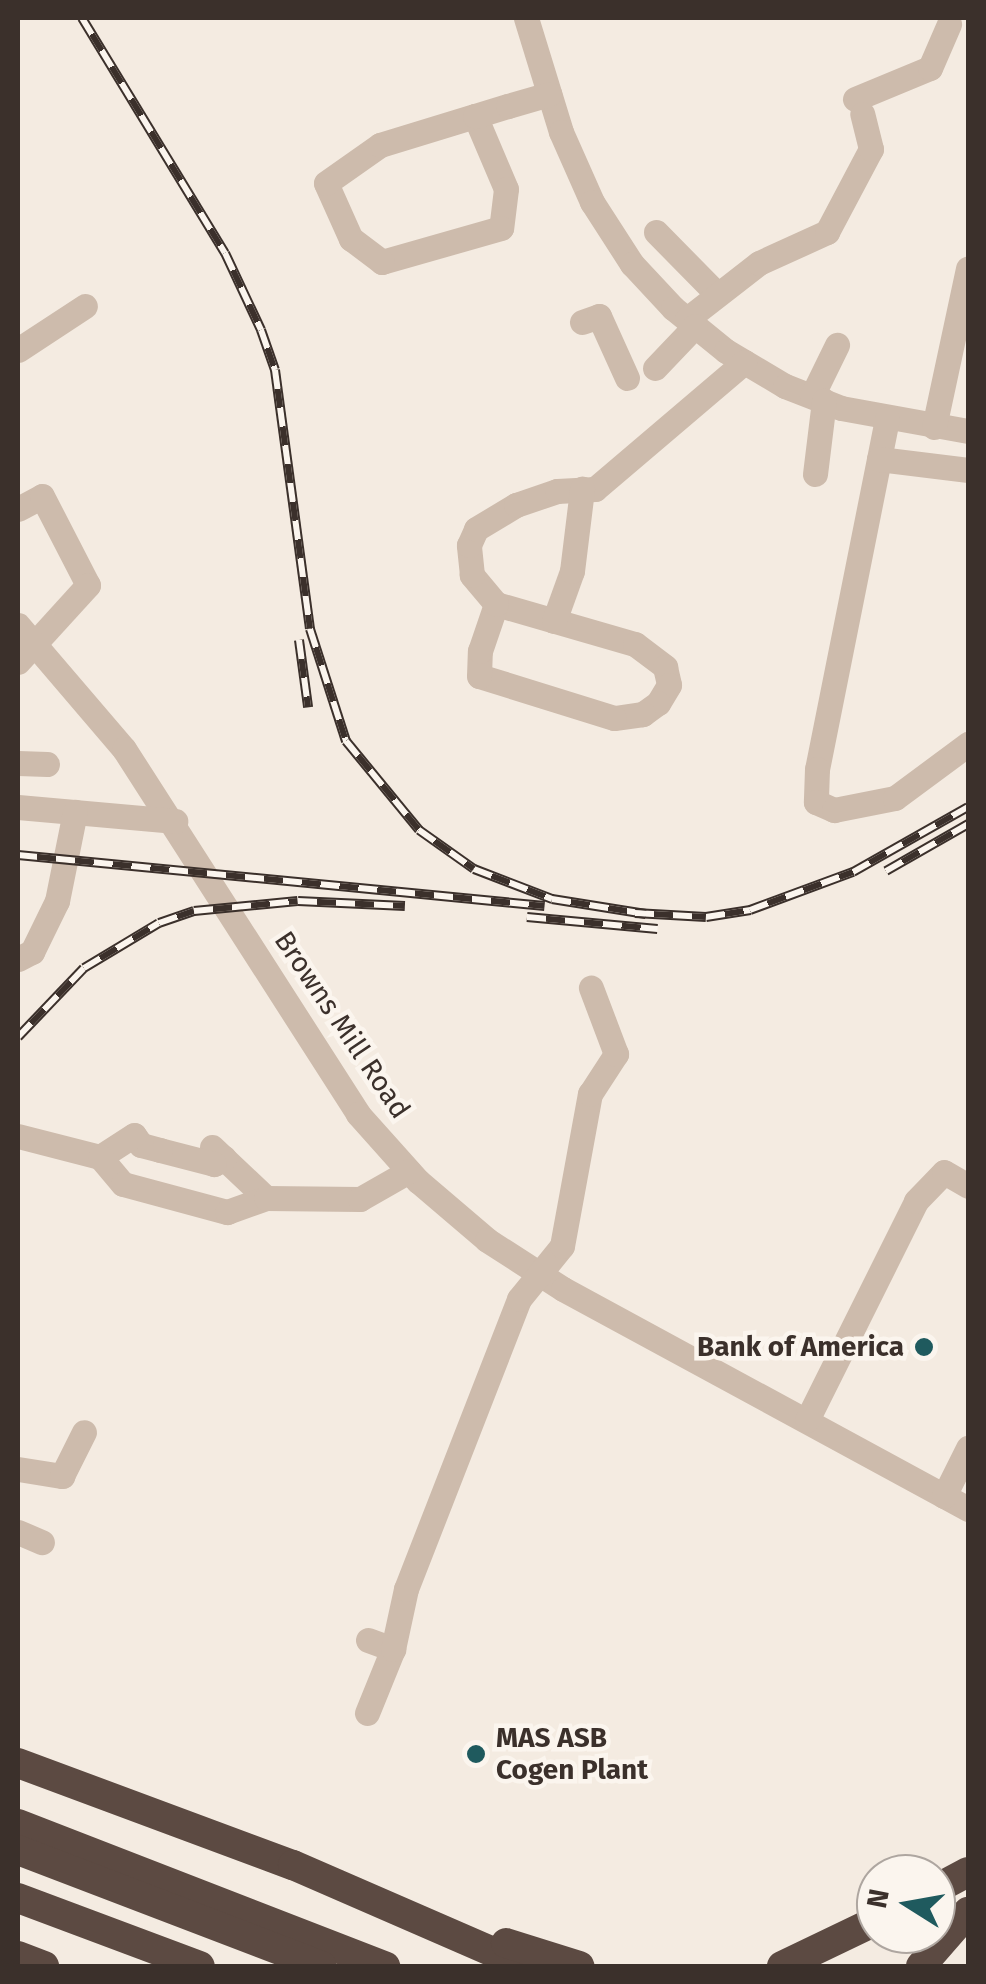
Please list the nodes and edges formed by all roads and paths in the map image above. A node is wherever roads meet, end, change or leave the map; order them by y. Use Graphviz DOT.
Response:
graph roads {
  1 [pos="526,18"];
  2 [pos="949,24"];
  3 [pos="549,94"];
  4 [pos="475,116"];
  5 [pos="656,232"];
  6 [pos="968,270"];
  7 [pos="716,293"];
  8 [pos="85,306"];
  9 [pos="582,322"];
  10 [pos="691,322"];
  11 [pos="837,345"];
  12 [pos="18,350"];
  13 [pos="959,356"];
  14 [pos="744,362"];
  15 [pos="655,368"];
  16 [pos="627,378"];
  17 [pos="818,399"];
  18 [pos="888,419"];
  19 [pos="934,427"];
  20 [pos="968,431"];
  21 [pos="879,459"];
  22 [pos="968,470"];
  23 [pos="814,474"];
  24 [pos="582,489"];
  25 [pos="18,509"];
  26 [pos="496,604"];
  27 [pos="554,620"];
  28 [pos="18,625"];
  29 [pos="28,654"];
  30 [pos="968,744"];
  31 [pos="18,763"];
  32 [pos="47,764"];
  33 [pos="18,806"];
  34 [pos="74,812"];
  35 [pos="175,821"];
  36 [pos="18,958"];
  37 [pos="592,988"];
  38 [pos="18,1136"];
  39 [pos="100,1157"];
  40 [pos="409,1171"];
  41 [pos="968,1186"];
  42 [pos="266,1198"];
  43 [pos="536,1272"];
  44 [pos="807,1420"];
  45 [pos="84,1432"];
  46 [pos="968,1448"];
  47 [pos="18,1468"];
  48 [pos="944,1496"];
  49 [pos="968,1509"];
  50 [pos="18,1532"];
  51 [pos="42,1542"];
  52 [pos="368,1640"];
  53 [pos="393,1649"];
  54 [pos="367,1713"];
  55 [pos="18,1762"];
  56 [pos="18,1824"];
  57 [pos="18,1850"];
  58 [pos="18,1898"];
  59 [pos="408,1912"];
  60 [pos="968,1912"];
  61 [pos="856,1931"];
  62 [pos="18,1956"];
  63 [pos="44,1966"];
  64 [pos="200,1966"];
  65 [pos="322,1966"];
  66 [pos="385,1966"];
  67 [pos="524,1966"];
  68 [pos="579,1966"];
  69 [pos="782,1966"];
  70 [pos="922,1966"];
  1 -- 3 [label="street"];
  2 -- 7 [label="street"];
  3 -- 4 [label="street"];
  3 -- 10 [label="street"];
  4 -- 4 [label="street"];
  5 -- 7 [label="street"];
  6 -- 13 [label="street"];
  7 -- 10 [label="street"];
  8 -- 12 [label="street"];
  9 -- 16 [label="street"];
  10 -- 14 [label="street"];
  10 -- 15 [label="street"];
  11 -- 17 [label="street"];
  13 -- 19 [label="street"];
  14 -- 17 [label="street"];
  14 -- 24 [label="street"];
  17 -- 18 [label="street"];
  17 -- 23 [label="street"];
  18 -- 19 [label="street"];
  18 -- 21 [label="street"];
  19 -- 20 [label="street"];
  21 -- 22 [label="street"];
  21 -- 30 [label="street"];
  24 -- 26 [label="street"];
  24 -- 27 [label="street"];
  25 -- 29 [label="street"];
  26 -- 27 [label="street"];
  26 -- 27 [label="street"];
  28 -- 29 [label="street, Browns Mill Road"];
  29 -- 35 [label="street, Browns Mill Road"];
  31 -- 32 [label="street"];
  33 -- 34 [label="street"];
  34 -- 35 [label="street"];
  34 -- 36 [label="street"];
  35 -- 40 [label="street, Browns Mill Road"];
  37 -- 43 [label="street"];
  38 -- 39 [label="street"];
  39 -- 42 [label="street"];
  39 -- 42 [label="street"];
  40 -- 42 [label="street"];
  40 -- 43 [label="street, Browns Mill Road"];
  41 -- 44 [label="street"];
  43 -- 44 [label="street, Browns Mill Road"];
  43 -- 53 [label="street"];
  44 -- 48 [label="street, Browns Mill Road"];
  45 -- 47 [label="street"];
  46 -- 48 [label="street"];
  48 -- 49 [label="street, Browns Mill Road"];
  50 -- 51 [label="street"];
  52 -- 53 [label="street"];
  53 -- 54 [label="street"];
  55 -- 59 [label="highway"];
  56 -- 66 [label="highway"];
  57 -- 65 [label="highway"];
  58 -- 64 [label="highway"];
  59 -- 67 [label="highway"];
  59 -- 68 [label="highway"];
  60 -- 70 [label="highway"];
  61 -- 69 [label="highway"];
  62 -- 63 [label="highway"];
}
